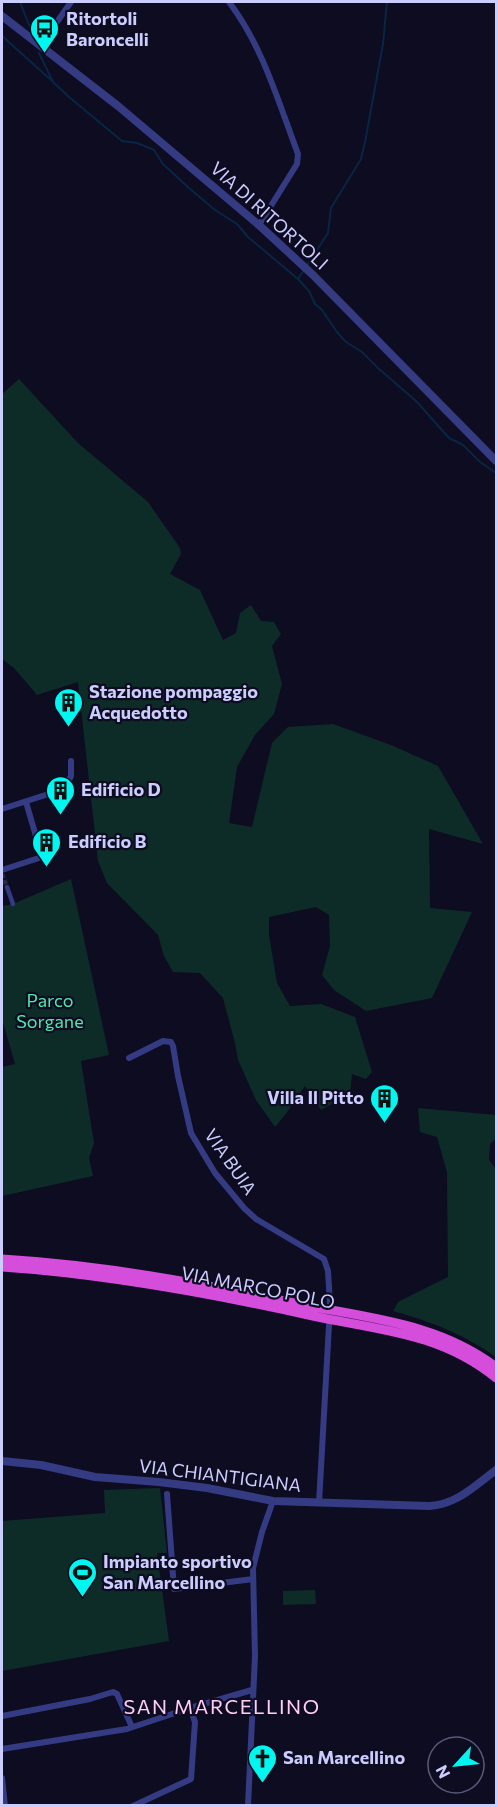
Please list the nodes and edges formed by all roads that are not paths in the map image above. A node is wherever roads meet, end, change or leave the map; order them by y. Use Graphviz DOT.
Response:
graph roads {
  1 [pos="71,2"];
  2 [pos="229,2"];
  3 [pos="2,16"];
  4 [pos="40,46"];
  5 [pos="259,225"];
  6 [pos="496,461"];
  7 [pos="71,761"];
  8 [pos="26,802"];
  9 [pos="2,809"];
  10 [pos="2,870"];
  11 [pos="7,887"];
  12 [pos="13,904"];
  13 [pos="129,1058"];
  14 [pos="2,1259"];
  15 [pos="2,1267"];
  16 [pos="330,1304"];
  17 [pos="314,1311"];
  18 [pos="339,1316"];
  19 [pos="329,1325"];
  20 [pos="496,1367"];
  21 [pos="496,1378"];
  22 [pos="2,1461"];
  23 [pos="496,1470"];
  24 [pos="167,1494"];
  25 [pos="273,1501"];
  26 [pos="319,1503"];
  27 [pos="253,1579"];
  28 [pos="252,1690"];
  29 [pos="190,1708"];
  30 [pos="2,1716"];
  31 [pos="132,1728"];
  32 [pos="2,1749"];
  33 [pos="2,1778"];
  34 [pos="5,1806"];
  35 [pos="133,1806"];
  36 [pos="248,1806"];
  1 -- 4 [label="street"];
  2 -- 5 [label="street"];
  3 -- 4 [label="street, VIA DI RITORTOLI"];
  4 -- 5 [label="street, VIA DI RITORTOLI"];
  5 -- 6 [label="street, VIA DI RITORTOLI"];
  7 -- 8 [label="street"];
  8 -- 9 [label="street"];
  8 -- 10 [label="street"];
  11 -- 12 [label="street"];
  13 -- 16 [label="street, VIA BUIA"];
  14 -- 17 [label="highway, VIA MARCO POLO"];
  15 -- 17 [label="highway, VIA MARCO POLO"];
  17 -- 18 [label="highway, VIA MARCO POLO"];
  18 -- 20 [label="highway, VIA MARCO POLO"];
  18 -- 21 [label="highway, VIA MARCO POLO"];
  19 -- 26 [label="street"];
  22 -- 25 [label="street, VIA CHIANTIGIANA"];
  23 -- 26 [label="street, VIA CHIANTIGIANA"];
  24 -- 27 [label="street"];
  25 -- 26 [label="street, VIA CHIANTIGIANA"];
  25 -- 27 [label="street"];
  27 -- 28 [label="street"];
  28 -- 29 [label="street"];
  28 -- 36 [label="street"];
  29 -- 31 [label="street"];
  29 -- 35 [label="street"];
  30 -- 31 [label="street"];
  31 -- 32 [label="street"];
  33 -- 34 [label="street"];
}
